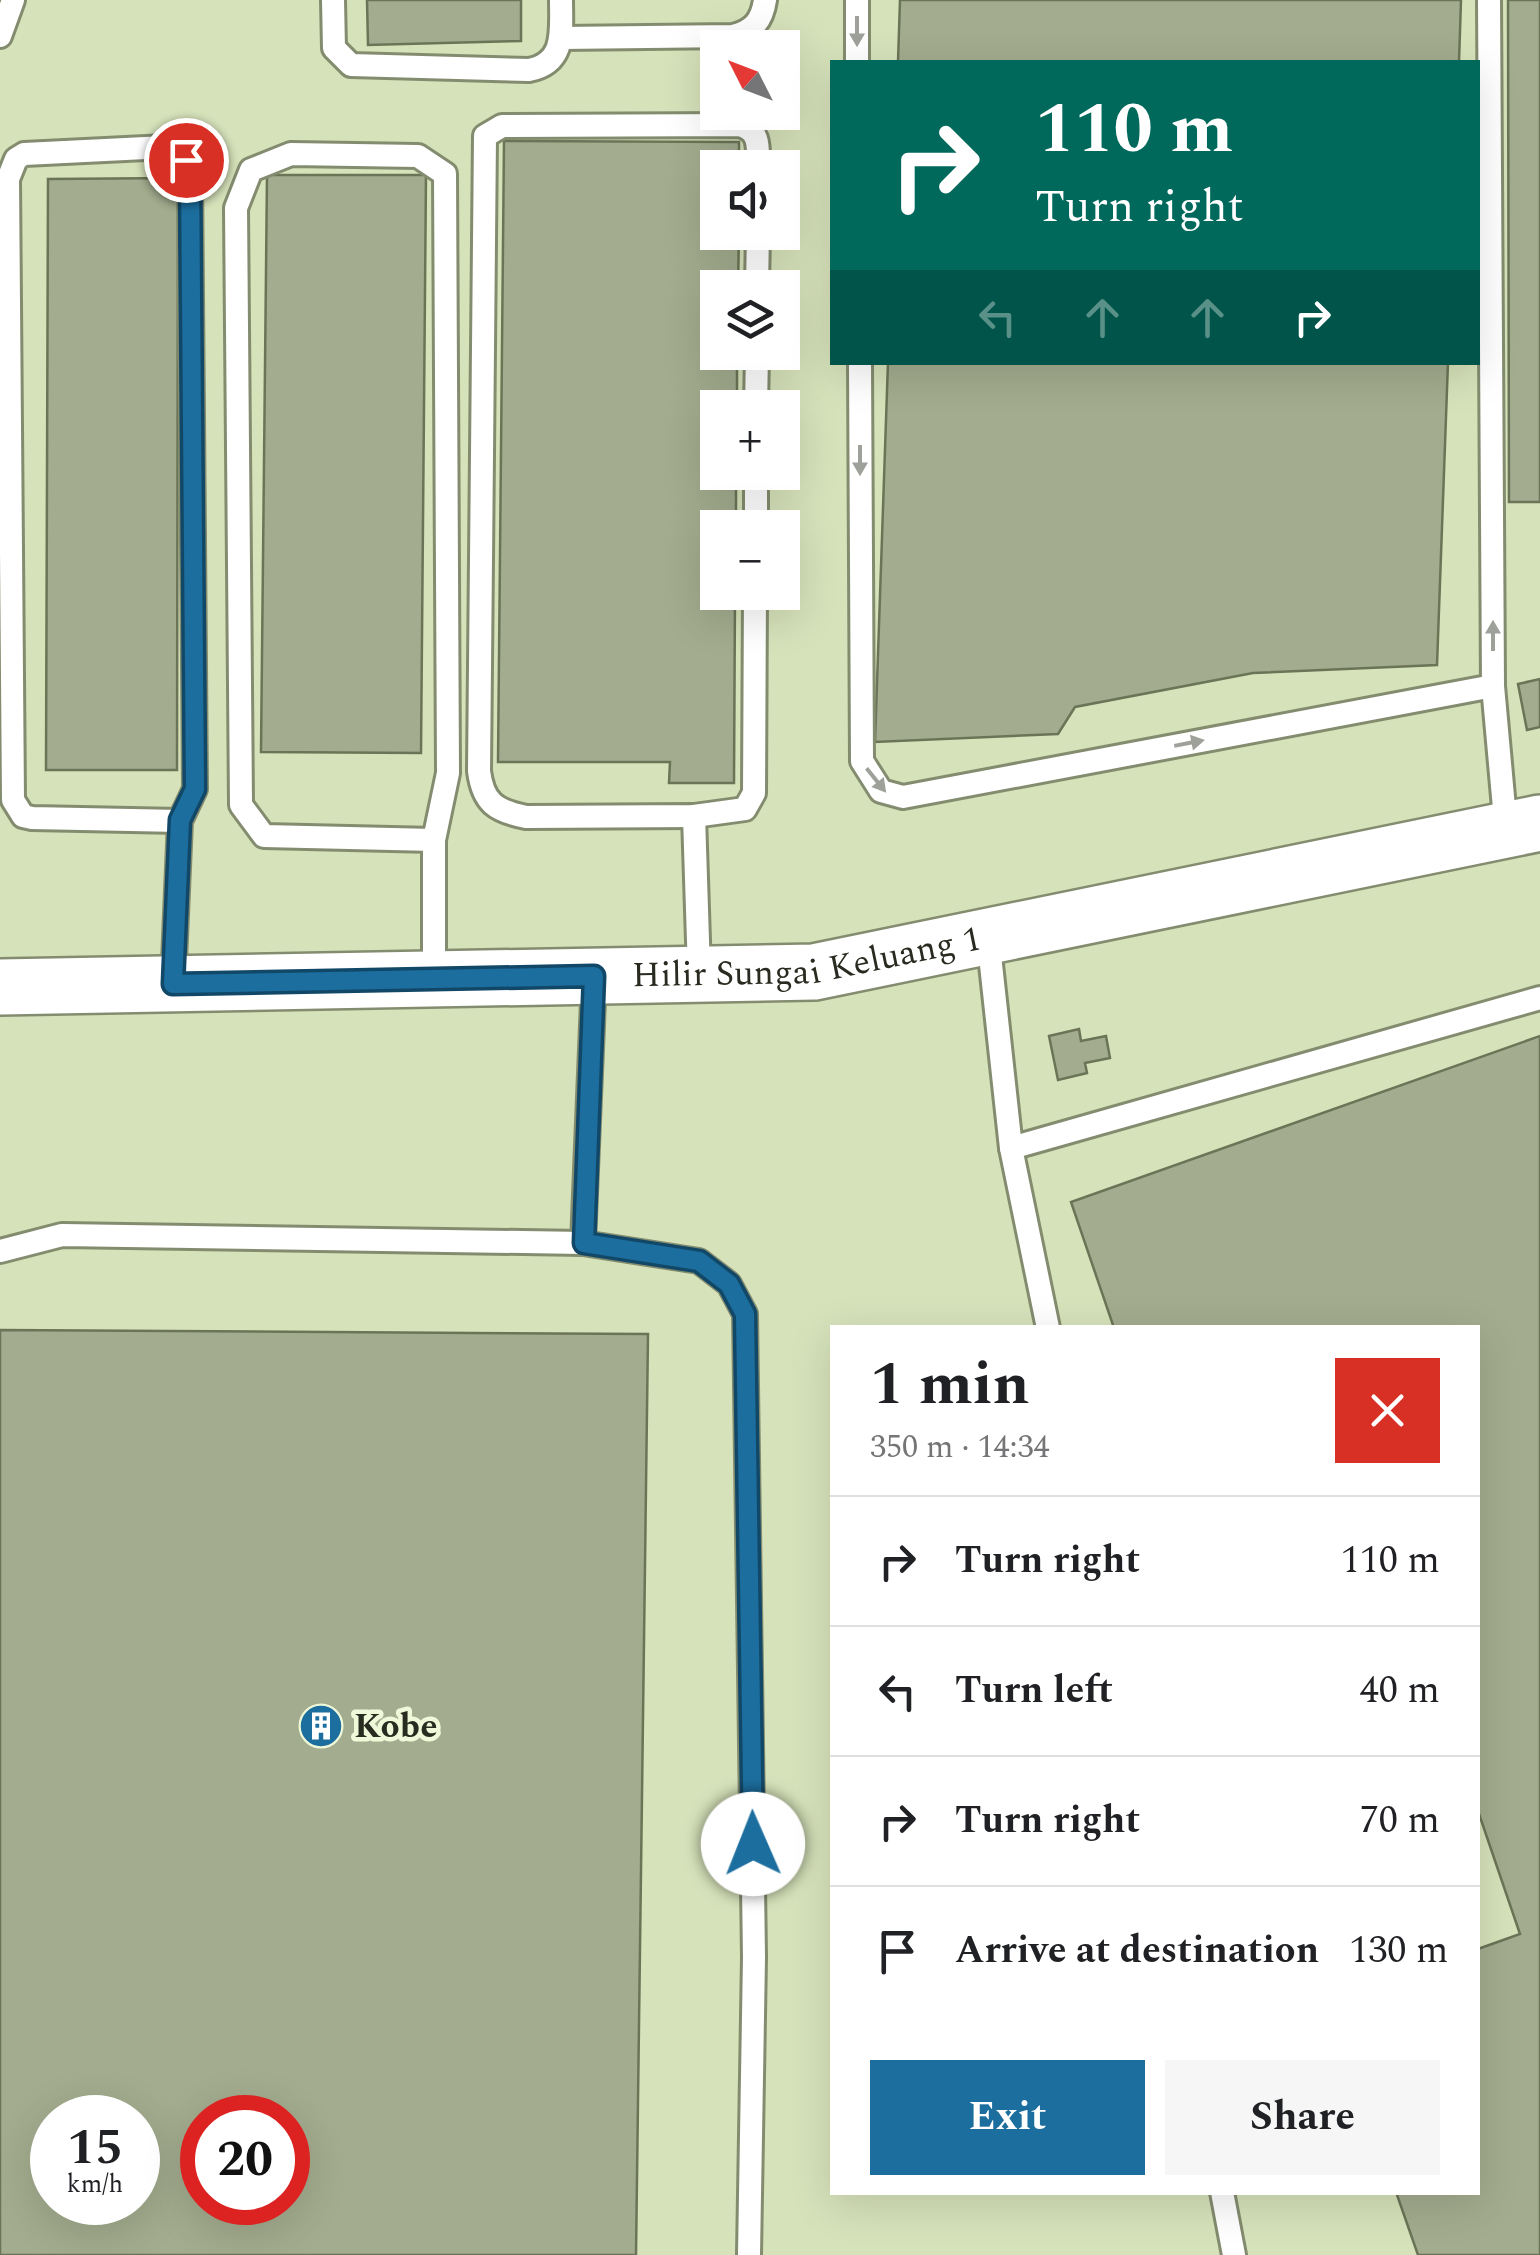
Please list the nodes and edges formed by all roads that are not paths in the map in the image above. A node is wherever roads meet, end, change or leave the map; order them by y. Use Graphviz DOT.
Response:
graph roads {
  1 [pos="13,0"];
  2 [pos="333,0"];
  3 [pos="561,0"];
  4 [pos="765,0"];
  5 [pos="857,0"];
  6 [pos="1490,0"];
  7 [pos="0,36"];
  8 [pos="561,38"];
  9 [pos="858,60"];
  10 [pos="757,150"];
  11 [pos="860,365"];
  12 [pos="755,610"];
  13 [pos="1493,686"];
  14 [pos="694,816"];
  15 [pos="180,820"];
  16 [pos="1523,827"];
  17 [pos="434,840"];
  18 [pos="988,936"];
  19 [pos="699,972"];
  20 [pos="594,976"];
  21 [pos="434,979"];
  22 [pos="173,984"];
  23 [pos="0,987"];
  24 [pos="1540,998"];
  25 [pos="1012,1148"];
  26 [pos="584,1243"];
  27 [pos="0,1251"];
  28 [pos="1047,1325"];
  29 [pos="1223,2195"];
  30 [pos="749,2255"];
  31 [pos="1234,2255"];
  1 -- 7 [label="lane"];
  2 -- 8 [label="lane"];
  3 -- 8 [label="lane"];
  4 -- 8 [label="lane"];
  5 -- 9 [label="lane, one-way"];
  13 -- 6 [label="lane, one-way"];
  10 -- 14 [label="lane"];
  11 -- 13 [label="lane, one-way"];
  12 -- 14 [label="lane"];
  13 -- 16 [label="lane"];
  14 -- 19 [label="lane"];
  15 -- 15 [label="lane"];
  15 -- 22 [label="lane"];
  16 -- 18 [label="street, Hilir Sungai Keluang 1"];
  17 -- 17 [label="lane"];
  17 -- 21 [label="lane"];
  18 -- 19 [label="street, Hilir Sungai Keluang 1"];
  18 -- 25 [label="lane"];
  19 -- 20 [label="street, Hilir Sungai Keluang 1"];
  20 -- 21 [label="street, Hilir Sungai Keluang 1"];
  20 -- 26 [label="lane"];
  21 -- 22 [label="street, Hilir Sungai Keluang 1"];
  22 -- 23 [label="street, Hilir Sungai Keluang 1"];
  24 -- 25 [label="lane"];
  25 -- 28 [label="lane"];
  26 -- 27 [label="lane"];
  26 -- 30 [label="lane"];
  29 -- 31 [label="lane"];
}
